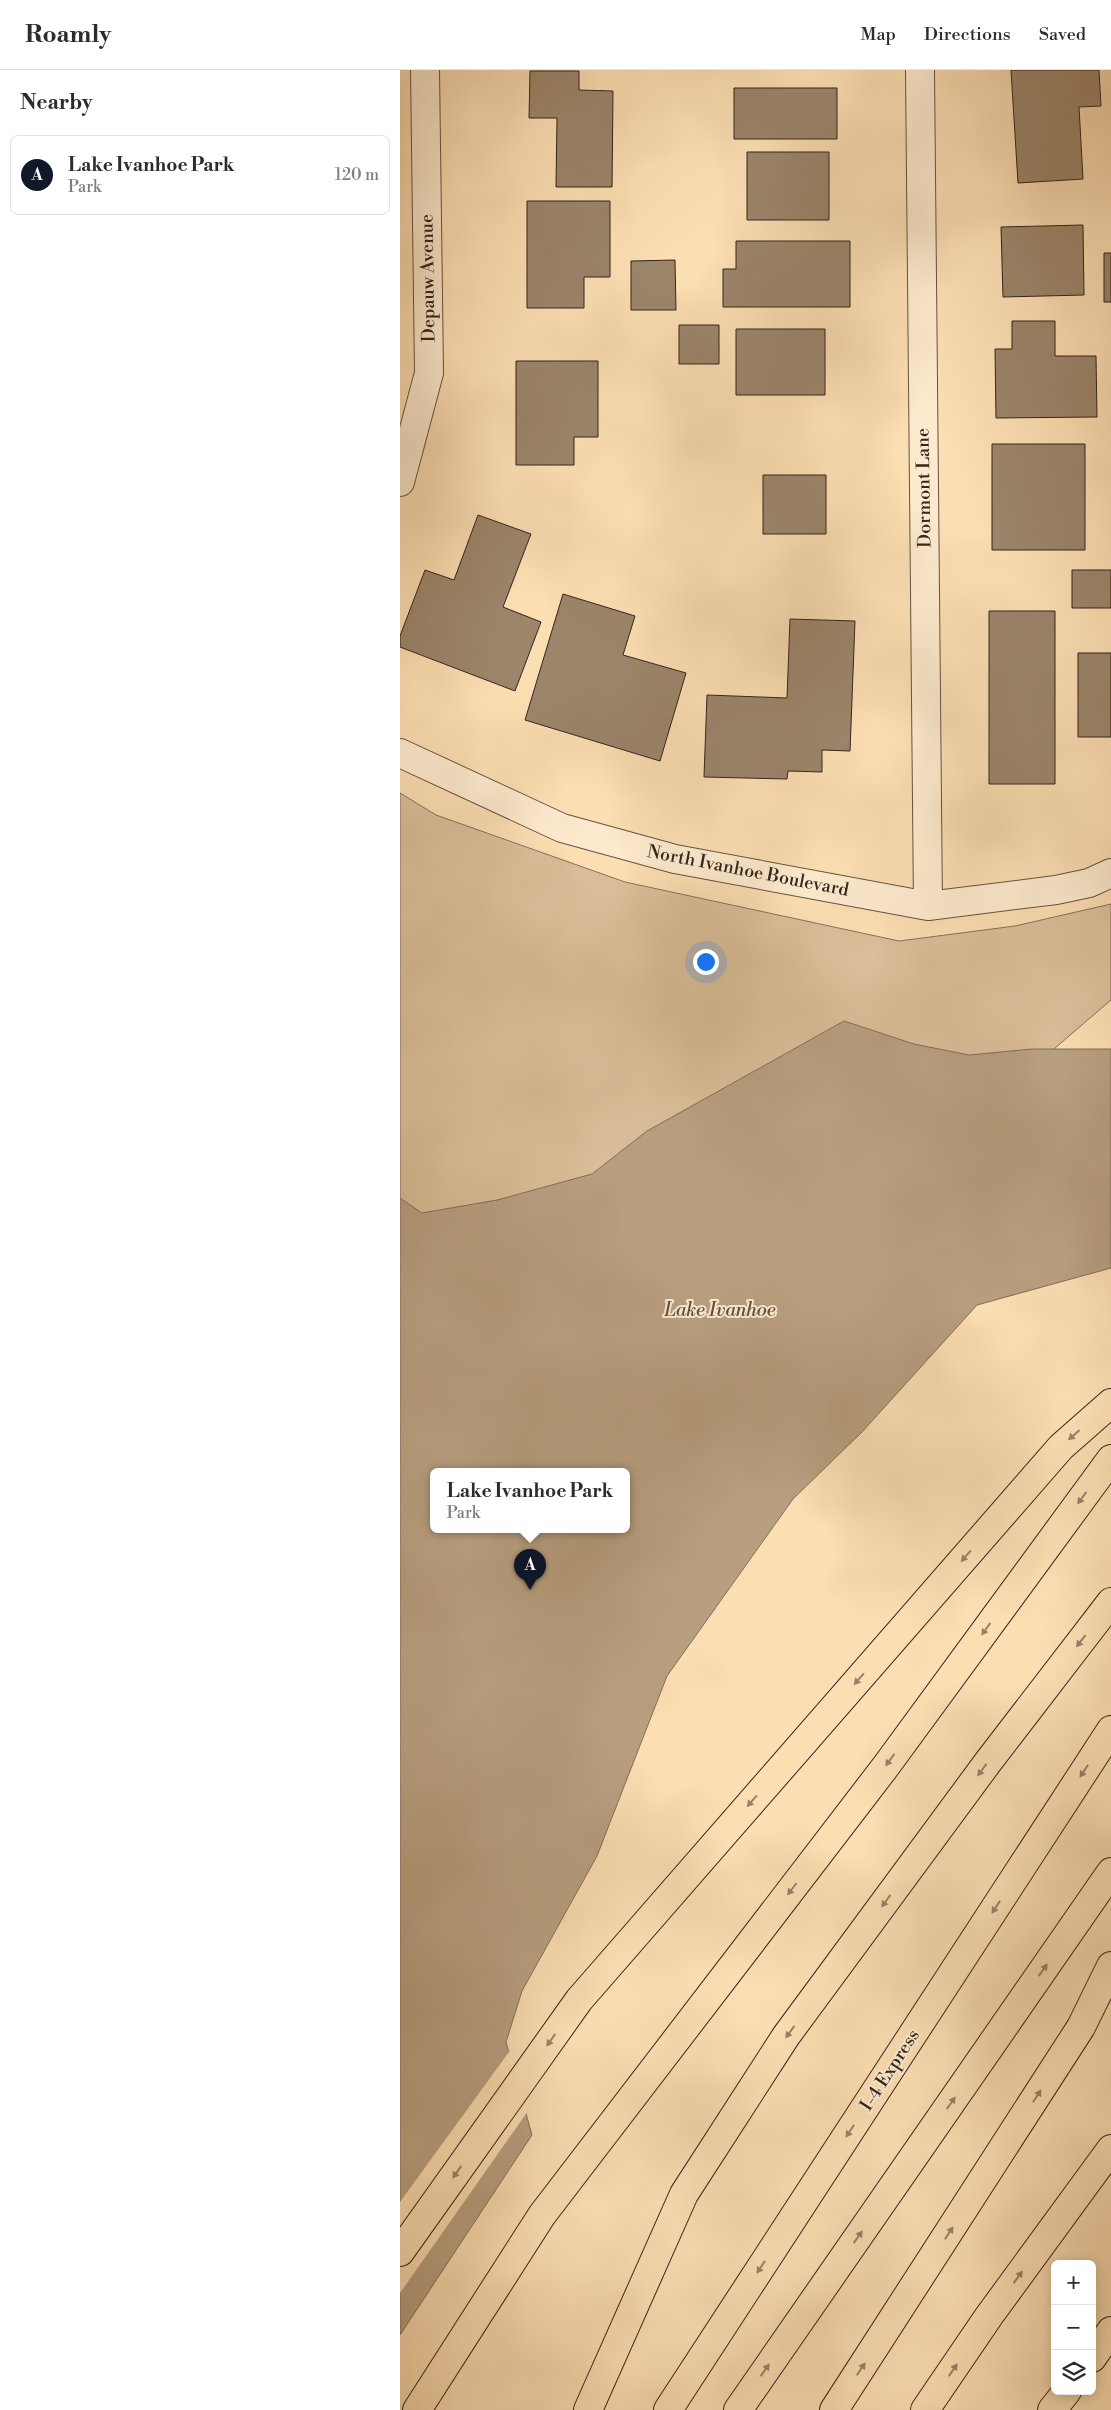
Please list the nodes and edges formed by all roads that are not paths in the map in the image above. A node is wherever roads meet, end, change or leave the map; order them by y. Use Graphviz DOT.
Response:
graph roads {
  1 [pos="425,70"];
  2 [pos="920,70"];
  3 [pos="400,482"];
  4 [pos="400,753"];
  5 [pos="1111,874"];
  6 [pos="928,906"];
  7 [pos="1111,1403"];
  8 [pos="1111,1459"];
  9 [pos="1111,1602"];
  10 [pos="1111,1730"];
  11 [pos="1111,1872"];
  12 [pos="1111,1966"];
  13 [pos="1111,2149"];
  14 [pos="400,2252"];
  15 [pos="1111,2331"];
  16 [pos="1096,2352"];
  17 [pos="1064,2395"];
  18 [pos="417,2410"];
  19 [pos="588,2410"];
  20 [pos="668,2410"];
  21 [pos="738,2410"];
  22 [pos="834,2410"];
  23 [pos="925,2410"];
  24 [pos="1052,2410"];
  1 -- 3 [label="street, Depauw Avenue"];
  2 -- 6 [label="street, Dormont Lane"];
  4 -- 6 [label="street, North Ivanhoe Boulevard"];
  5 -- 6 [label="street, North Ivanhoe Boulevard"];
  7 -- 14 [label="highway, one-way"];
  8 -- 18 [label="highway, one-way"];
  9 -- 19 [label="highway, one-way"];
  10 -- 20 [label="highway, I-4 Express, one-way"];
  21 -- 11 [label="highway, one-way"];
  22 -- 12 [label="highway, one-way"];
  23 -- 13 [label="highway, one-way"];
  15 -- 16 [label="highway"];
  17 -- 24 [label="highway"];
}
